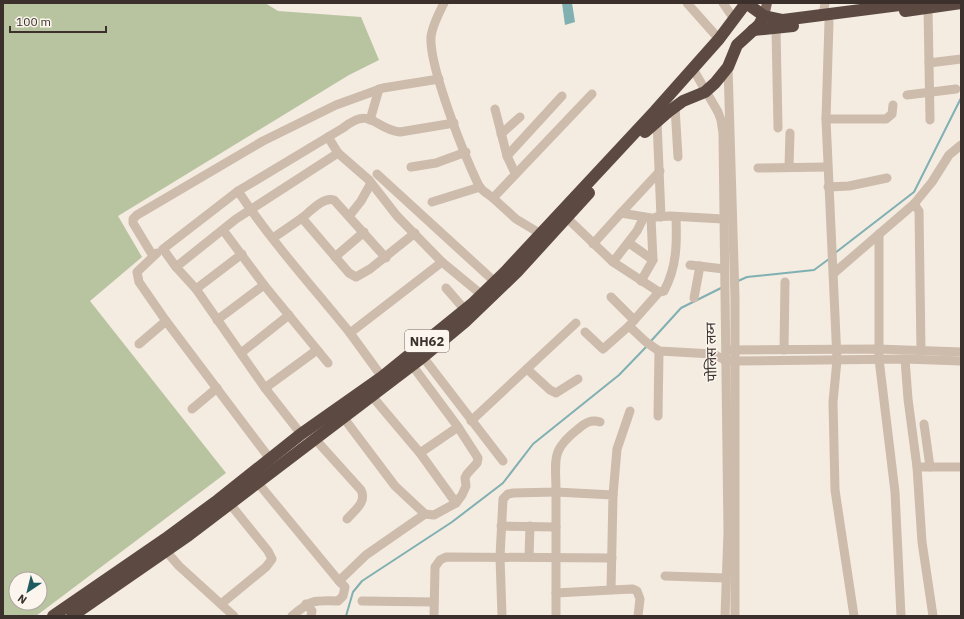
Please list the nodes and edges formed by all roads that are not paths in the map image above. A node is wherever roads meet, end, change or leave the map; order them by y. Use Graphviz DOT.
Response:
graph roads {
  1 [pos="444,3"];
  2 [pos="687,3"];
  3 [pos="723,3"];
  4 [pos="767,3"];
  5 [pos="825,3"];
  6 [pos="915,3"];
  7 [pos="961,3"];
  8 [pos="900,4"];
  9 [pos="865,6"];
  10 [pos="741,8"];
  11 [pos="928,8"];
  12 [pos="764,16"];
  13 [pos="826,18"];
  14 [pos="776,28"];
  15 [pos="753,30"];
  16 [pos="719,39"];
  17 [pos="961,59"];
  18 [pos="929,63"];
  19 [pos="728,66"];
  20 [pos="693,69"];
  21 [pos="439,79"];
  22 [pos="379,89"];
  23 [pos="956,89"];
  24 [pos="705,92"];
  25 [pos="929,92"];
  26 [pos="592,94"];
  27 [pos="907,95"];
  28 [pos="562,96"];
  29 [pos="893,104"];
  30 [pos="675,107"];
  31 [pos="495,109"];
  32 [pos="520,117"];
  33 [pos="826,119"];
  34 [pos="370,120"];
  35 [pos="930,120"];
  36 [pos="657,121"];
  37 [pos="454,123"];
  38 [pos="778,128"];
  39 [pos="790,133"];
  40 [pos="501,134"];
  41 [pos="328,137"];
  42 [pos="961,145"];
  43 [pos="466,152"];
  44 [pos="338,153"];
  45 [pos="507,156"];
  46 [pos="678,157"];
  47 [pos="410,167"];
  48 [pos="789,167"];
  49 [pos="827,167"];
  50 [pos="758,168"];
  51 [pos="660,171"];
  52 [pos="515,173"];
  53 [pos="377,174"];
  54 [pos="887,178"];
  55 [pos="371,183"];
  56 [pos="828,186"];
  57 [pos="480,187"];
  58 [pos="238,191"];
  59 [pos="493,198"];
  60 [pos="432,202"];
  61 [pos="914,204"];
  62 [pos="251,211"];
  63 [pos="621,213"];
  64 [pos="350,215"];
  65 [pos="648,217"];
  66 [pos="662,217"];
  67 [pos="676,217"];
  68 [pos="302,218"];
  69 [pos="567,218"];
  70 [pos="723,219"];
  71 [pos="223,230"];
  72 [pos="364,232"];
  73 [pos="415,233"];
  74 [pos="879,234"];
  75 [pos="544,236"];
  76 [pos="273,238"];
  77 [pos="629,243"];
  78 [pos="593,244"];
  79 [pos="163,249"];
  80 [pos="242,254"];
  81 [pos="153,256"];
  82 [pos="335,257"];
  83 [pos="386,258"];
  84 [pos="653,260"];
  85 [pos="442,262"];
  86 [pos="613,262"];
  87 [pos="690,265"];
  88 [pos="700,266"];
  89 [pos="176,267"];
  90 [pos="834,270"];
  91 [pos="724,272"];
  92 [pos="641,281"];
  93 [pos="495,282"];
  94 [pos="785,282"];
  95 [pos="264,285"];
  96 [pos="446,288"];
  97 [pos="196,289"];
  98 [pos="659,292"];
  99 [pos="482,294"];
  100 [pos="611,297"];
  101 [pos="694,298"];
  102 [pos="464,310"];
  103 [pos="289,315"];
  104 [pos="217,320"];
  105 [pos="166,321"];
  106 [pos="576,323"];
  107 [pos="632,323"];
  108 [pos="350,332"];
  109 [pos="585,332"];
  110 [pos="139,344"];
  111 [pos="878,349"];
  112 [pos="317,350"];
  113 [pos="725,350"];
  114 [pos="735,350"];
  115 [pos="784,350"];
  116 [pos="836,350"];
  117 [pos="657,351"];
  118 [pos="921,351"];
  119 [pos="961,352"];
  120 [pos="241,353"];
  121 [pos="713,354"];
  122 [pos="423,357"];
  123 [pos="879,359"];
  124 [pos="905,359"];
  125 [pos="725,360"];
  126 [pos="837,360"];
  127 [pos="735,361"];
  128 [pos="961,361"];
  129 [pos="328,363"];
  130 [pos="412,365"];
  131 [pos="527,369"];
  132 [pos="382,377"];
  133 [pos="578,379"];
  134 [pos="217,388"];
  135 [pos="265,388"];
  136 [pos="371,395"];
  137 [pos="192,409"];
  138 [pos="630,411"];
  139 [pos="658,416"];
  140 [pos="343,417"];
  141 [pos="471,421"];
  142 [pos="600,422"];
  143 [pos="924,424"];
  144 [pos="458,427"];
  145 [pos="302,434"];
  146 [pos="315,439"];
  147 [pos="420,453"];
  148 [pos="270,459"];
  149 [pos="503,461"];
  150 [pos="917,467"];
  151 [pos="930,467"];
  152 [pos="961,467"];
  153 [pos="258,483"];
  154 [pos="556,492"];
  155 [pos="613,494"];
  156 [pos="456,503"];
  157 [pos="230,504"];
  158 [pos="425,514"];
  159 [pos="347,519"];
  160 [pos="501,526"];
  161 [pos="530,526"];
  162 [pos="556,527"];
  163 [pos="166,551"];
  164 [pos="500,557"];
  165 [pos="529,557"];
  166 [pos="556,557"];
  167 [pos="612,558"];
  168 [pos="665,576"];
  169 [pos="726,578"];
  170 [pos="339,581"];
  171 [pos="611,590"];
  172 [pos="556,593"];
  173 [pos="362,601"];
  174 [pos="434,602"];
  175 [pos="221,604"];
  176 [pos="306,604"];
  177 [pos="53,616"];
  178 [pos="72,616"];
  179 [pos="234,616"];
  180 [pos="292,616"];
  181 [pos="311,616"];
  182 [pos="434,616"];
  183 [pos="502,616"];
  184 [pos="556,616"];
  185 [pos="638,616"];
  186 [pos="725,616"];
  187 [pos="735,616"];
  188 [pos="854,616"];
  189 [pos="901,616"];
  190 [pos="933,616"];
  1 -- 21 [label="street"];
  2 -- 16 [label="street"];
  3 -- 10 [label="street"];
  4 -- 12 [label="main road"];
  5 -- 13 [label="street"];
  6 -- 8 [label="highway"];
  7 -- 11 [label="highway"];
  8 -- 9 [label="highway"];
  9 -- 13 [label="highway"];
  10 -- 12 [label="highway"];
  10 -- 16 [label="highway, NH62"];
  11 -- 13 [label="highway"];
  11 -- 18 [label="street"];
  12 -- 13 [label="highway"];
  12 -- 15 [label="highway, NH62"];
  13 -- 14 [label="highway"];
  13 -- 33 [label="street"];
  14 -- 15 [label="highway"];
  14 -- 38 [label="street"];
  15 -- 19 [label="highway, NH62"];
  16 -- 20 [label="highway, NH62"];
  17 -- 18 [label="street"];
  18 -- 25 [label="street"];
  19 -- 24 [label="highway, NH62"];
  19 -- 114 [label="street"];
  20 -- 24 [label="street, पोलिस लय्न"];
  20 -- 75 [label="highway, NH62"];
  21 -- 22 [label="street"];
  21 -- 37 [label="street"];
  22 -- 34 [label="street"];
  22 -- 81 [label="street"];
  23 -- 25 [label="street"];
  24 -- 30 [label="highway, NH62"];
  24 -- 70 [label="street, पोलिस लय्न"];
  25 -- 27 [label="street"];
  25 -- 35 [label="street"];
  26 -- 52 [label="street"];
  28 -- 45 [label="street"];
  29 -- 33 [label="street"];
  30 -- 36 [label="highway, NH62"];
  30 -- 46 [label="street"];
  31 -- 40 [label="street"];
  32 -- 40 [label="street"];
  33 -- 49 [label="street"];
  34 -- 37 [label="street"];
  34 -- 41 [label="street"];
  36 -- 51 [label="street"];
  36 -- 69 [label="highway, NH62"];
  37 -- 43 [label="street"];
  39 -- 48 [label="street"];
  40 -- 45 [label="street"];
  41 -- 44 [label="street"];
  41 -- 58 [label="street"];
  42 -- 61 [label="street"];
  43 -- 47 [label="street"];
  43 -- 57 [label="street"];
  44 -- 55 [label="street"];
  44 -- 62 [label="street"];
  45 -- 52 [label="street"];
  48 -- 49 [label="street"];
  48 -- 50 [label="street"];
  49 -- 56 [label="street"];
  51 -- 63 [label="street"];
  51 -- 66 [label="street"];
  52 -- 59 [label="street"];
  53 -- 93 [label="street"];
  54 -- 56 [label="street"];
  55 -- 64 [label="street"];
  55 -- 73 [label="street"];
  56 -- 90 [label="street"];
  57 -- 59 [label="street"];
  57 -- 60 [label="street"];
  58 -- 62 [label="street"];
  58 -- 79 [label="street"];
  59 -- 75 [label="street"];
  61 -- 74 [label="street"];
  61 -- 118 [label="street"];
  62 -- 71 [label="street"];
  62 -- 76 [label="street"];
  63 -- 65 [label="street"];
  63 -- 78 [label="street"];
  64 -- 68 [label="street"];
  64 -- 72 [label="street"];
  65 -- 66 [label="street"];
  65 -- 77 [label="street"];
  65 -- 84 [label="street"];
  66 -- 67 [label="street"];
  67 -- 70 [label="street"];
  67 -- 98 [label="street"];
  68 -- 76 [label="street"];
  68 -- 82 [label="street"];
  69 -- 75 [label="highway, NH62"];
  69 -- 78 [label="street"];
  70 -- 91 [label="street, पोलिस लय्न"];
  71 -- 80 [label="street"];
  71 -- 89 [label="street"];
  72 -- 82 [label="street"];
  72 -- 83 [label="street"];
  73 -- 83 [label="street"];
  73 -- 85 [label="street"];
  74 -- 90 [label="street"];
  74 -- 111 [label="street"];
  75 -- 93 [label="highway, NH62"];
  75 -- 122 [label="highway, NH62"];
  76 -- 108 [label="street"];
  77 -- 84 [label="street"];
  77 -- 86 [label="street"];
  78 -- 86 [label="street"];
  79 -- 81 [label="street"];
  79 -- 89 [label="street"];
  80 -- 95 [label="street"];
  80 -- 97 [label="street"];
  81 -- 105 [label="street"];
  82 -- 83 [label="street"];
  84 -- 92 [label="street"];
  85 -- 99 [label="street"];
  85 -- 108 [label="street"];
  86 -- 92 [label="street"];
  87 -- 88 [label="street"];
  88 -- 91 [label="street"];
  88 -- 101 [label="street"];
  89 -- 97 [label="street"];
  90 -- 116 [label="street"];
  91 -- 113 [label="street, पोलिस लय्न"];
  92 -- 98 [label="street"];
  93 -- 99 [label="highway, NH62"];
  94 -- 115 [label="street"];
  95 -- 103 [label="street"];
  95 -- 104 [label="street"];
  96 -- 102 [label="street"];
  97 -- 104 [label="street"];
  98 -- 107 [label="street"];
  99 -- 102 [label="highway, NH62"];
  100 -- 107 [label="street"];
  102 -- 132 [label="highway, NH62"];
  103 -- 112 [label="street"];
  103 -- 120 [label="street"];
  104 -- 120 [label="street"];
  105 -- 110 [label="street"];
  105 -- 134 [label="street"];
  106 -- 131 [label="street"];
  107 -- 109 [label="street"];
  107 -- 117 [label="street"];
  108 -- 132 [label="street"];
  111 -- 116 [label="street"];
  111 -- 118 [label="street"];
  111 -- 123 [label="street"];
  112 -- 129 [label="street"];
  112 -- 135 [label="street"];
  113 -- 114 [label="street"];
  113 -- 121 [label="street"];
  113 -- 125 [label="street, पोलिस लय्न"];
  114 -- 115 [label="street"];
  114 -- 127 [label="street"];
  115 -- 116 [label="street"];
  116 -- 126 [label="street"];
  117 -- 121 [label="street"];
  117 -- 139 [label="street"];
  118 -- 119 [label="street"];
  120 -- 135 [label="street"];
  121 -- 125 [label="street"];
  122 -- 130 [label="highway, NH62"];
  122 -- 141 [label="street"];
  123 -- 124 [label="street"];
  123 -- 126 [label="street"];
  123 -- 189 [label="street"];
  124 -- 128 [label="street"];
  124 -- 150 [label="street"];
  125 -- 127 [label="street"];
  125 -- 169 [label="street, पोलिस लय्न"];
  126 -- 127 [label="street"];
  126 -- 188 [label="street"];
  127 -- 187 [label="street"];
  130 -- 136 [label="highway, NH62"];
  130 -- 144 [label="street"];
  131 -- 133 [label="street"];
  131 -- 141 [label="street"];
  132 -- 145 [label="highway, NH62"];
  134 -- 137 [label="street"];
  134 -- 148 [label="street"];
  135 -- 145 [label="street"];
  136 -- 140 [label="highway, NH62"];
  136 -- 147 [label="street"];
  138 -- 155 [label="street"];
  140 -- 146 [label="highway, NH62"];
  140 -- 158 [label="street"];
  141 -- 149 [label="street"];
  142 -- 154 [label="street"];
  143 -- 151 [label="street"];
  144 -- 147 [label="street"];
  144 -- 156 [label="street"];
  145 -- 148 [label="highway, NH62"];
  146 -- 153 [label="highway, NH62"];
  146 -- 159 [label="street"];
  147 -- 156 [label="street"];
  148 -- 177 [label="highway, NH62"];
  150 -- 151 [label="street"];
  150 -- 190 [label="street"];
  151 -- 152 [label="street"];
  153 -- 157 [label="highway, NH62"];
  153 -- 170 [label="street"];
  154 -- 155 [label="street"];
  154 -- 160 [label="street"];
  154 -- 162 [label="street"];
  155 -- 167 [label="street"];
  156 -- 158 [label="street"];
  157 -- 163 [label="highway, NH62"];
  157 -- 175 [label="street"];
  158 -- 170 [label="street"];
  160 -- 161 [label="street"];
  160 -- 164 [label="street"];
  161 -- 162 [label="street"];
  161 -- 165 [label="street"];
  162 -- 166 [label="street"];
  163 -- 175 [label="street"];
  163 -- 178 [label="highway, NH62"];
  164 -- 165 [label="street"];
  164 -- 174 [label="street"];
  164 -- 183 [label="street"];
  165 -- 166 [label="street"];
  166 -- 167 [label="street"];
  166 -- 172 [label="street"];
  167 -- 171 [label="street"];
  168 -- 169 [label="street"];
  169 -- 186 [label="street, पोलिस लय्न"];
  170 -- 176 [label="street"];
  171 -- 172 [label="street"];
  171 -- 185 [label="street"];
  172 -- 184 [label="street"];
  173 -- 174 [label="street"];
  174 -- 182 [label="street"];
  175 -- 179 [label="street"];
  176 -- 180 [label="street"];
  176 -- 181 [label="street"];
}
